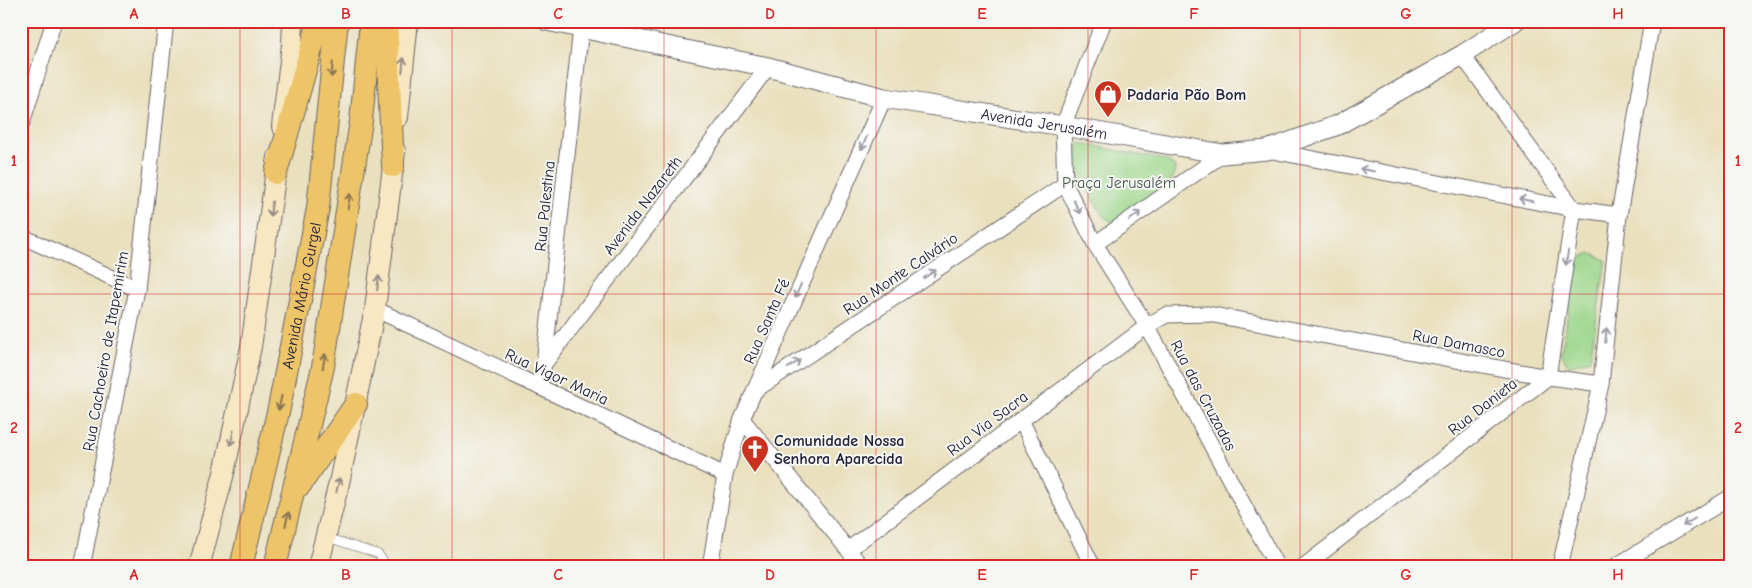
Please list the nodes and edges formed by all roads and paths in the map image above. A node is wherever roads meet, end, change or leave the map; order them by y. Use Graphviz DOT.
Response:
graph roads {
  1 [pos="54,21"];
  2 [pos="166,21"];
  3 [pos="293,21"];
  4 [pos="319,21"];
  5 [pos="337,21"];
  6 [pos="371,21"];
  7 [pos="386,21"];
  8 [pos="408,21"];
  9 [pos="547,21"];
  10 [pos="1104,21"];
  11 [pos="1515,21"];
  12 [pos="1652,21"];
  13 [pos="581,28"];
  14 [pos="1462,55"];
  15 [pos="768,67"];
  16 [pos="884,98"];
  17 [pos="21,126"];
  18 [pos="1064,126"];
  19 [pos="1267,150"];
  20 [pos="1223,154"];
  21 [pos="393,166"];
  22 [pos="276,173"];
  23 [pos="1065,184"];
  24 [pos="1574,209"];
  25 [pos="1619,215"];
  26 [pos="21,236"];
  27 [pos="1095,244"];
  28 [pos="137,289"];
  29 [pos="375,309"];
  30 [pos="1147,326"];
  31 [pos="544,364"];
  32 [pos="1548,377"];
  33 [pos="1601,384"];
  34 [pos="539,387"];
  35 [pos="754,391"];
  36 [pos="356,404"];
  37 [pos="742,419"];
  38 [pos="1021,420"];
  39 [pos="725,475"];
  40 [pos="292,496"];
  41 [pos="1731,497"];
  42 [pos="326,537"];
  43 [pos="849,549"];
  44 [pos="82,567"];
  45 [pos="200,567"];
  46 [pos="241,567"];
  47 [pos="275,567"];
  48 [pos="318,567"];
  49 [pos="381,567"];
  50 [pos="710,567"];
  51 [pos="862,567"];
  52 [pos="1093,567"];
  53 [pos="1277,567"];
  54 [pos="1303,567"];
  55 [pos="1560,567"];
  56 [pos="1614,567"];
  1 -- 17 [label="street"];
  2 -- 28 [label="street, Rua Cachoeiro de Itapemirim"];
  3 -- 22 [label="main road"];
  4 -- 22 [label="main road"];
  5 -- 46 [label="main road, Avenida Mário Gurgel, one-way"];
  40 -- 6 [label="main road, Avenida Mário Gurgel, one-way"];
  7 -- 21 [label="main road"];
  21 -- 8 [label="main road, one-way"];
  9 -- 13 [label="street, Avenida Jerusalém"];
  10 -- 18 [label="street"];
  11 -- 14 [label="street, Avenida Jerusalém"];
  12 -- 25 [label="street"];
  13 -- 15 [label="street, Avenida Jerusalém"];
  13 -- 31 [label="street, Rua Palestina"];
  14 -- 19 [label="street, Avenida Jerusalém"];
  14 -- 24 [label="street"];
  15 -- 16 [label="street, Avenida Jerusalém"];
  15 -- 31 [label="street, Avenida Nazareth"];
  16 -- 18 [label="street, Avenida Jerusalém"];
  16 -- 35 [label="street, Rua Santa Fé, one-way"];
  18 -- 20 [label="street, Avenida Jerusalém"];
  18 -- 23 [label="street, Rua das Cruzadas"];
  19 -- 20 [label="street, Avenida Jerusalém"];
  24 -- 19 [label="street, one-way"];
  27 -- 20 [label="street, one-way"];
  29 -- 21 [label="main road, one-way"];
  22 -- 45 [label="main road, one-way"];
  23 -- 27 [label="street, Rua das Cruzadas, one-way"];
  35 -- 23 [label="street, Rua Monte Calvário, one-way"];
  24 -- 25 [label="street"];
  24 -- 32 [label="street, one-way"];
  33 -- 25 [label="street, one-way"];
  26 -- 28 [label="street"];
  27 -- 30 [label="street, Rua das Cruzadas"];
  28 -- 44 [label="street, Rua Cachoeiro de Itapemirim"];
  29 -- 34 [label="street, Rua Vigor Maria"];
  29 -- 36 [label="main road"];
  30 -- 32 [label="street, Rua Damasco"];
  30 -- 38 [label="street, Rua Via Sacra"];
  30 -- 53 [label="street, Rua das Cruzadas"];
  31 -- 34 [label="street, Rua Palestina"];
  32 -- 33 [label="street, Rua Damasco"];
  32 -- 54 [label="street, Rua Danieta"];
  33 -- 55 [label="street"];
  34 -- 39 [label="street, Rua Vigor Maria"];
  35 -- 37 [label="street, Rua Santa Fé"];
  36 -- 40 [label="main road"];
  42 -- 36 [label="main road, one-way"];
  37 -- 39 [label="street, Rua Santa Fé"];
  37 -- 43 [label="street"];
  38 -- 43 [label="street, Rua Via Sacra"];
  38 -- 52 [label="street"];
  39 -- 50 [label="street, Rua Santa Fé"];
  47 -- 40 [label="main road, Avenida Mário Gurgel, one-way"];
  41 -- 56 [label="street, one-way"];
  42 -- 48 [label="main road"];
  42 -- 49 [label="lane"];
  43 -- 51 [label="street"];
}
